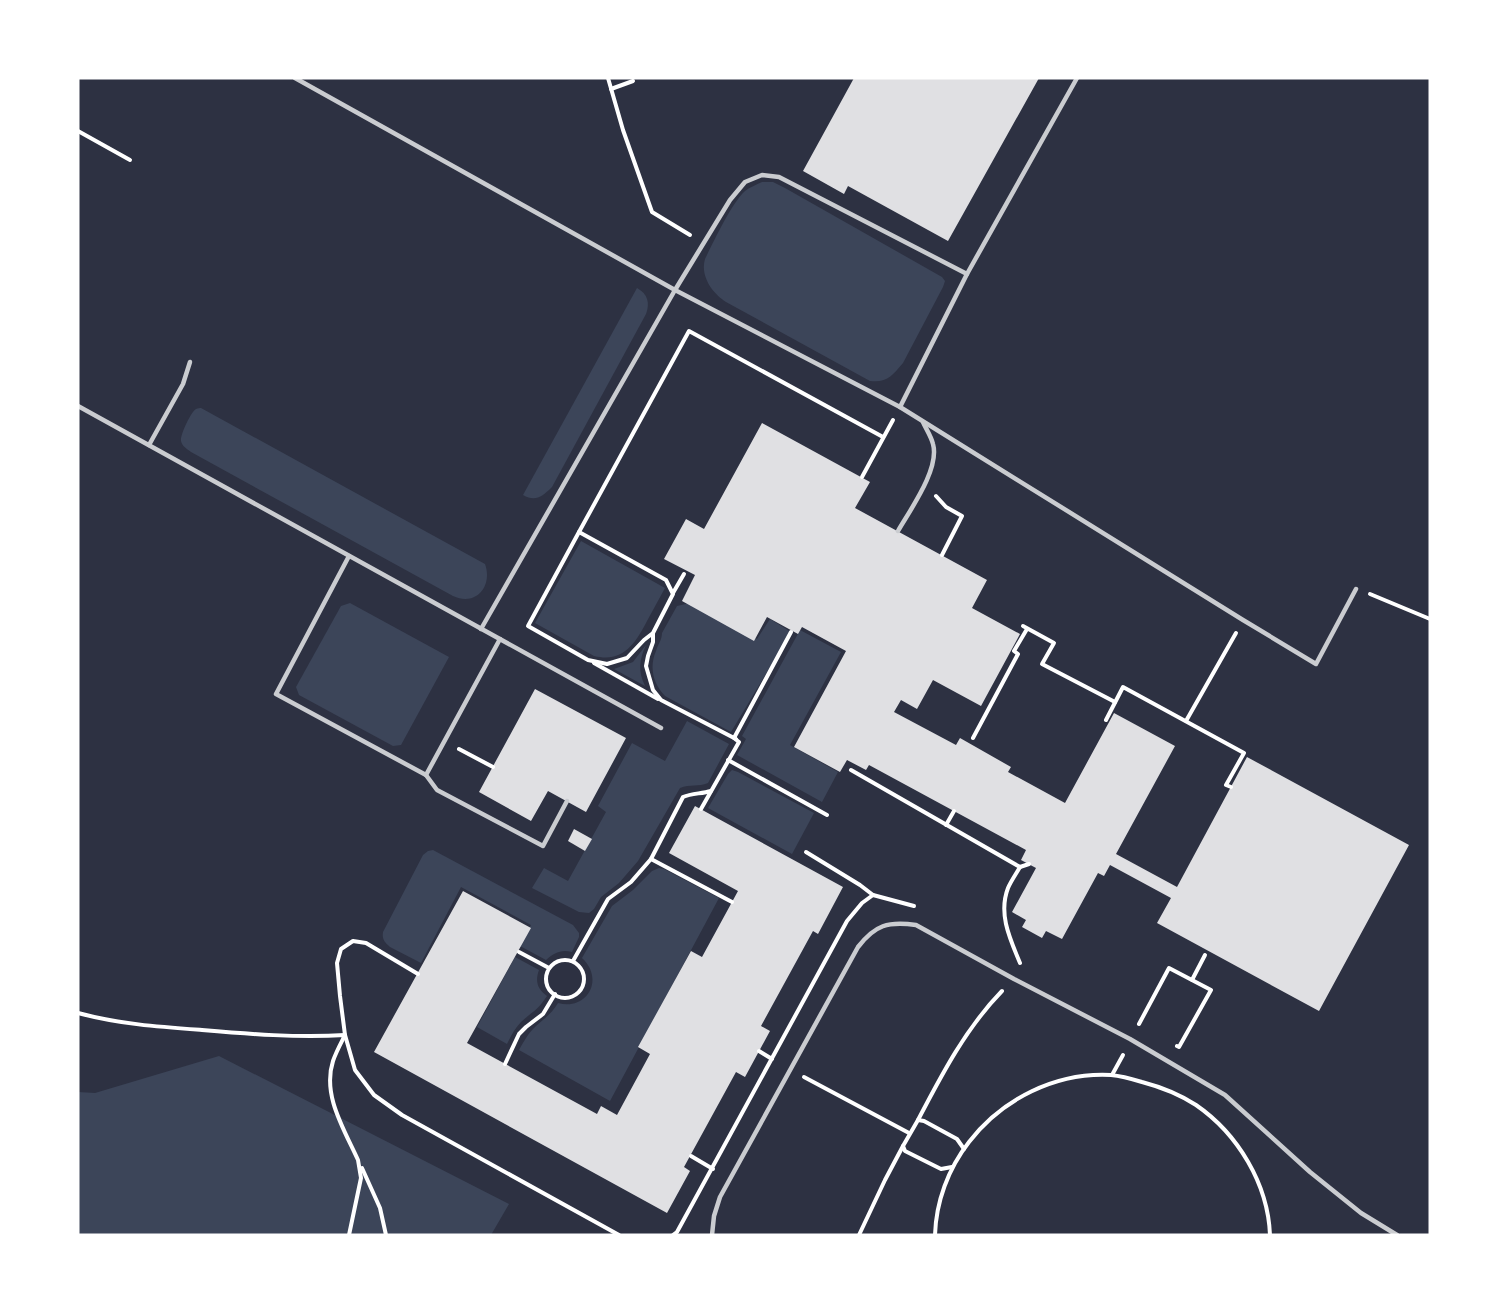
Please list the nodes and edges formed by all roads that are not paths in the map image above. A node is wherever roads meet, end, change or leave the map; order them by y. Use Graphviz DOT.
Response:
graph roads {
  1 [pos="295,78"];
  2 [pos="1077,78"];
  3 [pos="967,274"];
  4 [pos="675,290"];
  5 [pos="190,362"];
  6 [pos="78,406"];
  7 [pos="900,407"];
  8 [pos="922,420"];
  9 [pos="149,445"];
  10 [pos="898,531"];
  11 [pos="349,556"];
  12 [pos="1356,589"];
  13 [pos="481,629"];
  14 [pos="500,639"];
  15 [pos="661,728"];
  16 [pos="426,775"];
  17 [pos="567,801"];
  18 [pos="712,1235"];
  19 [pos="1397,1235"];
  1 -- 4 [label="lane"];
  2 -- 3 [label="lane"];
  3 -- 4 [label="lane"];
  3 -- 7 [label="lane"];
  4 -- 7 [label="lane"];
  4 -- 13 [label="lane"];
  5 -- 9 [label="lane"];
  6 -- 9 [label="lane"];
  7 -- 8 [label="lane"];
  8 -- 10 [label="lane"];
  8 -- 12 [label="lane"];
  9 -- 11 [label="lane"];
  11 -- 13 [label="lane"];
  11 -- 16 [label="lane"];
  13 -- 14 [label="lane"];
  14 -- 15 [label="lane"];
  14 -- 16 [label="lane"];
  16 -- 17 [label="lane"];
  18 -- 19 [label="lane"];
}
